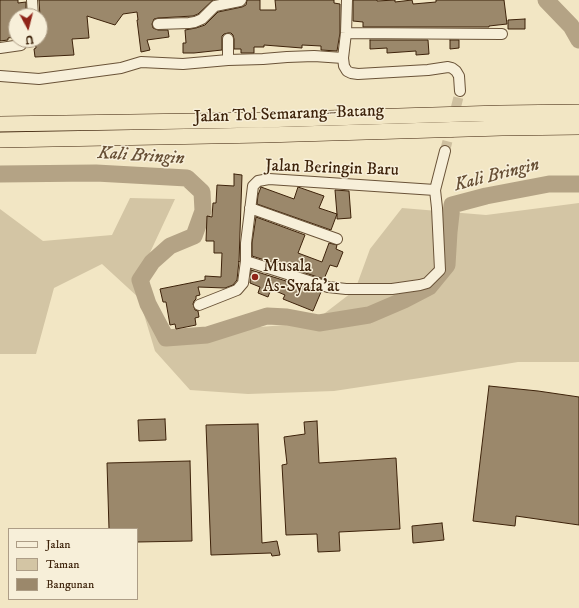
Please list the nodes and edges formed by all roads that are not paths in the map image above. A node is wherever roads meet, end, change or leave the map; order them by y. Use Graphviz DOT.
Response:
graph roads {
  1 [pos="241,0"];
  2 [pos="347,0"];
  3 [pos="158,24"];
  4 [pos="346,32"];
  5 [pos="502,34"];
  6 [pos="228,39"];
  7 [pos="343,58"];
  8 [pos="228,60"];
  9 [pos="0,76"];
  10 [pos="460,91"];
  11 [pos="579,112"];
  12 [pos="0,124"];
  13 [pos="579,127"];
  14 [pos="0,140"];
  15 [pos="445,150"];
  16 [pos="435,190"];
  17 [pos="250,208"];
  18 [pos="337,240"];
  19 [pos="246,261"];
  20 [pos="199,306"];
  1 -- 3 [label="street"];
  2 -- 4 [label="street"];
  4 -- 5 [label="street"];
  4 -- 7 [label="street"];
  6 -- 8 [label="street"];
  7 -- 8 [label="street"];
  7 -- 10 [label="street"];
  8 -- 9 [label="street"];
  11 -- 12 [label="highway, Jalan Tol Semarang–Batang"];
  13 -- 14 [label="highway, Jalan Tol Semarang–Batang"];
  15 -- 16 [label="street"];
  16 -- 17 [label="street, Jalan Beringin Baru"];
  16 -- 19 [label="street"];
  17 -- 18 [label="street"];
  17 -- 19 [label="street, Jalan Beringin Baru"];
  19 -- 20 [label="street, Jalan Beringin Baru"];
}
